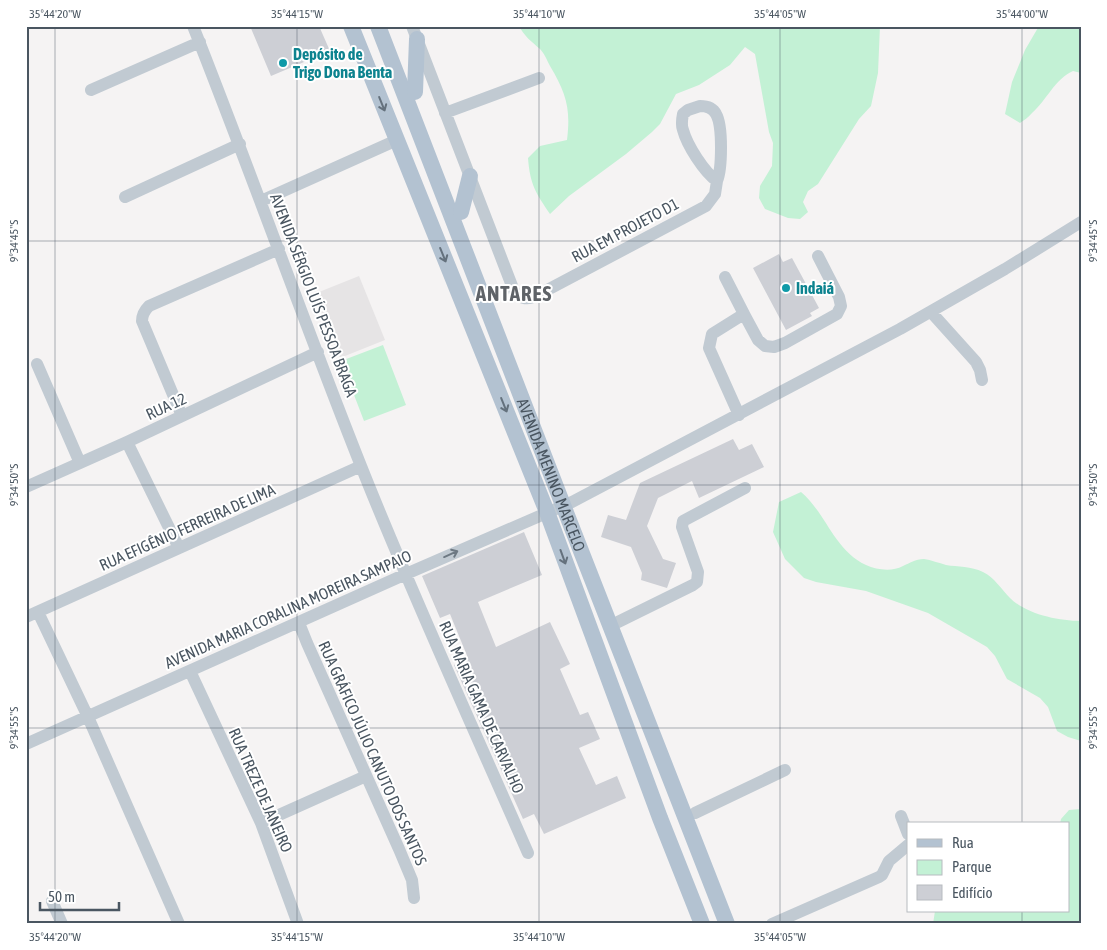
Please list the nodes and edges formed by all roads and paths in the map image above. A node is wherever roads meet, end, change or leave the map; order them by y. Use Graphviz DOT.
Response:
graph roads {
  1 [pos="193,26"];
  2 [pos="351,26"];
  3 [pos="378,26"];
  4 [pos="390,26"];
  5 [pos="414,33"];
  6 [pos="200,42"];
  7 [pos="539,78"];
  8 [pos="91,90"];
  9 [pos="415,92"];
  10 [pos="445,113"];
  11 [pos="397,140"];
  12 [pos="240,144"];
  13 [pos="470,176"];
  14 [pos="717,181"];
  15 [pos="124,196"];
  16 [pos="262,201"];
  17 [pos="461,212"];
  18 [pos="1081,222"];
  19 [pos="279,249"];
  20 [pos="818,256"];
  21 [pos="725,277"];
  22 [pos="931,312"];
  23 [pos="744,314"];
  24 [pos="318,352"];
  25 [pos="37,364"];
  26 [pos="982,380"];
  27 [pos="739,415"];
  28 [pos="182,416"];
  29 [pos="128,442"];
  30 [pos="80,463"];
  31 [pos="361,466"];
  32 [pos="26,487"];
  33 [pos="745,488"];
  34 [pos="567,503"];
  35 [pos="547,512"];
  36 [pos="179,548"];
  37 [pos="406,574"];
  38 [pos="600,599"];
  39 [pos="32,614"];
  40 [pos="618,622"];
  41 [pos="299,623"];
  42 [pos="600,655"];
  43 [pos="190,671"];
  44 [pos="88,717"];
  45 [pos="26,744"];
  46 [pos="785,770"];
  47 [pos="366,776"];
  48 [pos="694,813"];
  49 [pos="901,816"];
  50 [pos="262,823"];
  51 [pos="907,831"];
  52 [pos="907,846"];
  53 [pos="528,853"];
  54 [pos="414,898"];
  55 [pos="52,901"];
  56 [pos="701,923"];
  57 [pos="62,924"];
  58 [pos="179,924"];
  59 [pos="298,924"];
  60 [pos="727,924"];
  61 [pos="739,924"];
  62 [pos="772,924"];
  1 -- 6 [label="street, AVENIDA SÉRGIO LUÍS PESSOA BRAGA"];
  2 -- 11 [label="main road, one-way"];
  3 -- 34 [label="main road, AVENIDA MENINO MARCELO"];
  4 -- 9 [label="main road, AVENIDA MENINO MARCELO"];
  5 -- 9 [label="main road"];
  5 -- 10 [label="street"];
  6 -- 8 [label="street"];
  6 -- 12 [label="street, AVENIDA SÉRGIO LUÍS PESSOA BRAGA"];
  7 -- 10 [label="street"];
  9 -- 17 [label="main road, AVENIDA MENINO MARCELO"];
  10 -- 13 [label="street"];
  11 -- 16 [label="street"];
  11 -- 35 [label="main road, one-way"];
  12 -- 15 [label="street"];
  12 -- 16 [label="street, AVENIDA SÉRGIO LUÍS PESSOA BRAGA"];
  13 -- 14 [label="street, RUA EM PROJETO D1"];
  13 -- 17 [label="main road"];
  14 -- 14 [label="street, RUA EM PROJETO D1"];
  16 -- 19 [label="street, AVENIDA SÉRGIO LUÍS PESSOA BRAGA"];
  17 -- 34 [label="main road, AVENIDA MENINO MARCELO"];
  18 -- 22 [label="street, AVENIDA MARIA CORALINA MOREIRA SAMPAIO"];
  19 -- 24 [label="street, AVENIDA SÉRGIO LUÍS PESSOA BRAGA"];
  19 -- 28 [label="street"];
  20 -- 23 [label="street"];
  21 -- 23 [label="street"];
  22 -- 26 [label="street"];
  22 -- 27 [label="street, AVENIDA MARIA CORALINA MOREIRA SAMPAIO"];
  23 -- 27 [label="street"];
  24 -- 28 [label="street, RUA 12"];
  24 -- 31 [label="street, AVENIDA SÉRGIO LUÍS PESSOA BRAGA"];
  25 -- 30 [label="street"];
  27 -- 34 [label="street, AVENIDA MARIA CORALINA MOREIRA SAMPAIO"];
  28 -- 29 [label="street, RUA 12"];
  29 -- 30 [label="street, RUA 12"];
  29 -- 36 [label="street"];
  30 -- 32 [label="street, RUA 12"];
  31 -- 36 [label="street, RUA EFIGÊNIO FERREIRA DE LIMA"];
  31 -- 37 [label="street, AVENIDA SÉRGIO LUÍS PESSOA BRAGA"];
  33 -- 40 [label="street"];
  34 -- 35 [label="street, AVENIDA MARIA CORALINA MOREIRA SAMPAIO"];
  34 -- 38 [label="main road, AVENIDA MENINO MARCELO"];
  34 -- 40 [label="main road, AVENIDA MENINO MARCELO"];
  37 -- 35 [label="street, AVENIDA MARIA CORALINA MOREIRA SAMPAIO, one-way"];
  35 -- 42 [label="main road, one-way"];
  36 -- 39 [label="street, RUA EFIGÊNIO FERREIRA DE LIMA"];
  37 -- 41 [label="street, AVENIDA MARIA CORALINA MOREIRA SAMPAIO"];
  37 -- 53 [label="street, RUA MARIA GAMA DE CARVALHO"];
  38 -- 42 [label="main road"];
  38 -- 60 [label="main road, AVENIDA MENINO MARCELO"];
  39 -- 44 [label="street"];
  40 -- 48 [label="main road, AVENIDA MENINO MARCELO"];
  41 -- 43 [label="street, AVENIDA MARIA CORALINA MOREIRA SAMPAIO"];
  41 -- 47 [label="street, RUA GRÁFICO JÚLIO CANUTO DOS SANTOS"];
  42 -- 56 [label="main road"];
  43 -- 44 [label="street, AVENIDA MARIA CORALINA MOREIRA SAMPAIO"];
  43 -- 50 [label="street, RUA TREZE DE JANEIRO"];
  44 -- 45 [label="street, AVENIDA MARIA CORALINA MOREIRA SAMPAIO"];
  44 -- 58 [label="street"];
  46 -- 48 [label="street"];
  47 -- 50 [label="street"];
  47 -- 54 [label="street, RUA GRÁFICO JÚLIO CANUTO DOS SANTOS"];
  48 -- 61 [label="main road, AVENIDA MENINO MARCELO"];
  49 -- 51 [label="street"];
  50 -- 59 [label="street, RUA TREZE DE JANEIRO"];
  52 -- 62 [label="street"];
  55 -- 57 [label="street"];
}
